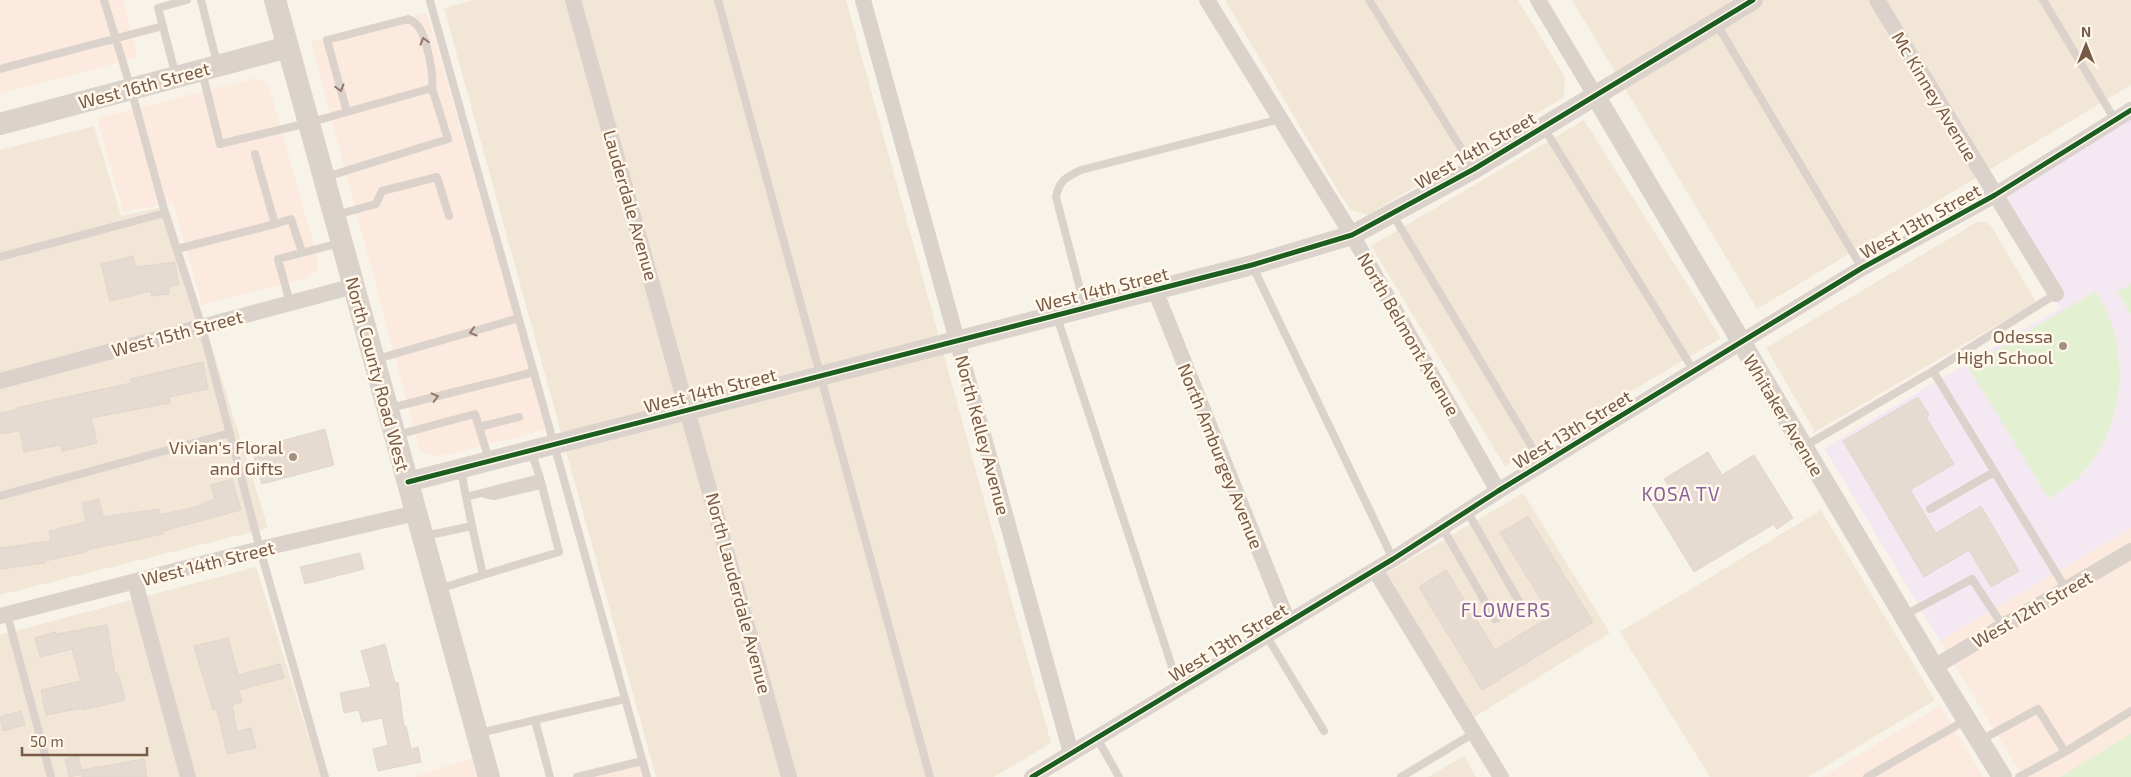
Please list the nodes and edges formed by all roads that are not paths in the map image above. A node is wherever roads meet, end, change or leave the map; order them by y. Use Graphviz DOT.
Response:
graph roads {
  1 [pos="104,0"];
  2 [pos="187,0"];
  3 [pos="200,0"];
  4 [pos="275,0"];
  5 [pos="573,0"];
  6 [pos="718,0"];
  7 [pos="863,0"];
  8 [pos="1207,0"];
  9 [pos="1369,0"];
  10 [pos="1538,0"];
  11 [pos="1753,0"];
  12 [pos="1877,0"];
  13 [pos="2044,0"];
  14 [pos="430,1"];
  15 [pos="171,2"];
  16 [pos="1716,22"];
  17 [pos="163,26"];
  18 [pos="116,40"];
  19 [pos="288,47"];
  20 [pos="210,68"];
  21 [pos="0,70"];
  22 [pos="176,77"];
  23 [pos="432,88"];
  24 [pos="132,89"];
  25 [pos="1595,95"];
  26 [pos="2131,110"];
  27 [pos="347,112"];
  28 [pos="1280,119"];
  29 [pos="2115,120"];
  30 [pos="308,123"];
  31 [pos="0,124"];
  32 [pos="1543,127"];
  33 [pos="256,154"];
  34 [pos="1474,169"];
  35 [pos="324,178"];
  36 [pos="1995,195"];
  37 [pos="165,212"];
  38 [pos="1392,213"];
  39 [pos="334,215"];
  40 [pos="449,216"];
  41 [pos="275,224"];
  42 [pos="1352,234"];
  43 [pos="342,242"];
  44 [pos="177,249"];
  45 [pos="302,252"];
  46 [pos="0,257"];
  47 [pos="1252,265"];
  48 [pos="1862,268"];
  49 [pos="354,286"];
  50 [pos="1155,290"];
  51 [pos="2056,294"];
  52 [pos="290,303"];
  53 [pos="1085,308"];
  54 [pos="1056,315"];
  55 [pos="519,318"];
  56 [pos="202,327"];
  57 [pos="957,341"];
  58 [pos="1741,342"];
  59 [pos="374,360"];
  60 [pos="1694,371"];
  61 [pos="1933,371"];
  62 [pos="534,372"];
  63 [pos="820,376"];
  64 [pos="0,381"];
  65 [pos="388,408"];
  66 [pos="688,410"];
  67 [pos="519,417"];
  68 [pos="479,427"];
  69 [pos="230,434"];
  70 [pos="395,436"];
  71 [pos="554,444"];
  72 [pos="1803,447"];
  73 [pos="531,450"];
  74 [pos="489,461"];
  75 [pos="1542,464"];
  76 [pos="460,468"];
  77 [pos="1994,472"];
  78 [pos="408,482"];
  79 [pos="540,482"];
  80 [pos="1498,490"];
  81 [pos="0,496"];
  82 [pos="466,497"];
  83 [pos="1930,509"];
  84 [pos="1467,511"];
  85 [pos="416,513"];
  86 [pos="472,526"];
  87 [pos="1442,527"];
  88 [pos="423,537"];
  89 [pos="260,549"];
  90 [pos="2128,555"];
  91 [pos="1393,559"];
  92 [pos="1375,570"];
  93 [pos="483,575"];
  94 [pos="135,582"];
  95 [pos="2066,589"];
  96 [pos="438,590"];
  97 [pos="4,615"];
  98 [pos="1903,616"];
  99 [pos="1288,622"];
  100 [pos="2003,626"];
  101 [pos="1266,635"];
  102 [pos="1934,667"];
  103 [pos="1179,688"];
  104 [pos="625,699"];
  105 [pos="2131,711"];
  106 [pos="535,720"];
  107 [pos="1966,720"];
  108 [pos="1324,731"];
  109 [pos="1474,733"];
  110 [pos="477,734"];
  111 [pos="1097,738"];
  112 [pos="1979,740"];
  113 [pos="2065,752"];
  114 [pos="1071,753"];
  115 [pos="642,761"];
  116 [pos="51,777"];
  117 [pos="188,777"];
  118 [pos="324,777"];
  119 [pos="489,777"];
  120 [pos="550,777"];
  121 [pos="577,777"];
  122 [pos="647,777"];
  123 [pos="789,777"];
  124 [pos="930,777"];
  125 [pos="1032,777"];
  126 [pos="1119,777"];
  127 [pos="1401,777"];
  128 [pos="1501,777"];
  129 [pos="1867,777"];
  130 [pos="2002,777"];
  131 [pos="2019,777"];
  1 -- 18 [label="lane"];
  2 -- 15 [label="lane"];
  3 -- 20 [label="lane"];
  4 -- 19 [label="main road, North County Road West"];
  5 -- 66 [label="street, Lauderdale Avenue"];
  6 -- 63 [label="lane"];
  7 -- 57 [label="street, North Kelley Avenue"];
  8 -- 28 [label="street, North Belmont Avenue"];
  9 -- 34 [label="lane"];
  10 -- 25 [label="street, Whitaker Avenue"];
  11 -- 16 [label="street, West 14th Street"];
  12 -- 36 [label="street, Mc Kinney Avenue"];
  13 -- 29 [label="lane"];
  14 -- 55 [label="lane"];
  15 -- 17 [label="lane"];
  16 -- 25 [label="street, West 14th Street"];
  16 -- 48 [label="lane"];
  17 -- 18 [label="lane"];
  17 -- 22 [label="lane"];
  18 -- 21 [label="lane"];
  18 -- 24 [label="lane"];
  19 -- 20 [label="main road, West 16th Street"];
  19 -- 30 [label="main road, North County Road West"];
  20 -- 22 [label="main road, West 16th Street"];
  20 -- 30 [label="lane"];
  22 -- 24 [label="main road, West 16th Street"];
  23 -- 27 [label="lane"];
  23 -- 27 [label="lane, one-way"];
  23 -- 35 [label="lane"];
  24 -- 31 [label="main road, West 16th Street"];
  24 -- 37 [label="lane"];
  25 -- 32 [label="street, West 14th Street"];
  25 -- 58 [label="street, Whitaker Avenue"];
  26 -- 29 [label="street, West 13th Street"];
  27 -- 30 [label="lane"];
  28 -- 42 [label="street, North Belmont Avenue"];
  28 -- 53 [label="lane"];
  29 -- 36 [label="street, West 13th Street"];
  30 -- 35 [label="main road, North County Road West"];
  32 -- 34 [label="street, West 14th Street"];
  32 -- 60 [label="lane"];
  33 -- 41 [label="lane"];
  34 -- 38 [label="street, West 14th Street"];
  35 -- 39 [label="main road, North County Road West"];
  36 -- 48 [label="street, West 13th Street"];
  36 -- 51 [label="street, Mc Kinney Avenue"];
  37 -- 44 [label="lane"];
  37 -- 46 [label="lane"];
  38 -- 42 [label="street, West 14th Street"];
  38 -- 75 [label="lane"];
  39 -- 40 [label="lane"];
  39 -- 43 [label="main road, North County Road West"];
  41 -- 44 [label="lane"];
  41 -- 45 [label="lane"];
  42 -- 47 [label="street, West 14th Street"];
  42 -- 80 [label="street, North Belmont Avenue"];
  43 -- 45 [label="lane"];
  43 -- 49 [label="main road, North County Road West"];
  44 -- 56 [label="lane"];
  45 -- 52 [label="lane"];
  47 -- 50 [label="street, West 14th Street"];
  47 -- 91 [label="lane"];
  48 -- 58 [label="street, West 13th Street"];
  49 -- 52 [label="street, West 15th Street"];
  49 -- 59 [label="main road, North County Road West"];
  50 -- 53 [label="street, West 14th Street"];
  50 -- 99 [label="street, North Amburgey Avenue"];
  51 -- 61 [label="lane"];
  52 -- 56 [label="street, West 15th Street"];
  53 -- 54 [label="street, West 14th Street"];
  54 -- 57 [label="street, West 14th Street"];
  54 -- 103 [label="lane"];
  55 -- 59 [label="lane, one-way"];
  55 -- 62 [label="lane"];
  56 -- 64 [label="street, West 15th Street"];
  56 -- 69 [label="lane"];
  57 -- 63 [label="street, West 14th Street"];
  57 -- 114 [label="street, North Kelley Avenue"];
  58 -- 60 [label="street, West 13th Street"];
  58 -- 72 [label="street, Whitaker Avenue"];
  59 -- 65 [label="main road, North County Road West"];
  60 -- 75 [label="street, West 13th Street"];
  61 -- 72 [label="lane"];
  61 -- 77 [label="lane"];
  65 -- 62 [label="lane, one-way"];
  62 -- 71 [label="lane"];
  63 -- 66 [label="street, West 14th Street"];
  63 -- 124 [label="lane"];
  65 -- 70 [label="main road, North County Road West"];
  66 -- 71 [label="street, West 14th Street"];
  66 -- 123 [label="street, North Lauderdale Avenue"];
  67 -- 68 [label="lane"];
  68 -- 70 [label="lane"];
  68 -- 74 [label="lane"];
  69 -- 81 [label="lane"];
  69 -- 89 [label="lane"];
  70 -- 78 [label="main road, North County Road West"];
  71 -- 73 [label="street, West 14th Street"];
  71 -- 104 [label="lane"];
  72 -- 98 [label="street, Whitaker Avenue"];
  73 -- 74 [label="street, West 14th Street"];
  73 -- 79 [label="lane"];
  74 -- 76 [label="street, West 14th Street"];
  75 -- 80 [label="street, West 13th Street"];
  76 -- 78 [label="street, West 14th Street"];
  76 -- 82 [label="lane"];
  77 -- 83 [label="lane"];
  77 -- 95 [label="lane"];
  78 -- 85 [label="main road, North County Road West"];
  79 -- 82 [label="lane"];
  79 -- 93 [label="lane"];
  80 -- 84 [label="street, West 13th Street"];
  82 -- 86 [label="lane"];
  84 -- 87 [label="street, West 13th Street"];
  84 -- 87 [label="lane"];
  85 -- 88 [label="main road, North County Road West"];
  85 -- 89 [label="street, West 14th Street"];
  86 -- 88 [label="lane"];
  86 -- 93 [label="lane"];
  87 -- 91 [label="street, West 13th Street"];
  88 -- 96 [label="main road, North County Road West"];
  89 -- 94 [label="street, West 14th Street"];
  89 -- 118 [label="lane"];
  90 -- 95 [label="street, West 12th Street"];
  91 -- 92 [label="street, West 13th Street"];
  92 -- 99 [label="street, West 13th Street"];
  92 -- 109 [label="street"];
  93 -- 96 [label="lane"];
  94 -- 97 [label="street, West 14th Street"];
  94 -- 117 [label="street"];
  95 -- 100 [label="street, West 12th Street"];
  96 -- 110 [label="main road, North County Road West"];
  97 -- 116 [label="lane"];
  98 -- 100 [label="lane"];
  98 -- 102 [label="street, Whitaker Avenue"];
  99 -- 101 [label="street, West 13th Street"];
  100 -- 102 [label="street, West 12th Street"];
  101 -- 103 [label="street, West 13th Street"];
  101 -- 108 [label="lane"];
  102 -- 107 [label="street, Whitaker Avenue"];
  103 -- 111 [label="street, West 13th Street"];
  104 -- 106 [label="lane"];
  104 -- 115 [label="lane"];
  105 -- 113 [label="lane"];
  106 -- 110 [label="lane"];
  106 -- 120 [label="lane"];
  107 -- 112 [label="street, Whitaker Avenue"];
  107 -- 129 [label="lane"];
  109 -- 127 [label="lane"];
  109 -- 128 [label="street"];
  110 -- 119 [label="main road, North County Road West"];
  111 -- 114 [label="street, West 13th Street"];
  111 -- 126 [label="lane"];
  112 -- 113 [label="lane"];
  112 -- 130 [label="street, Whitaker Avenue"];
  113 -- 131 [label="lane"];
  114 -- 125 [label="street, West 13th Street"];
  115 -- 121 [label="lane"];
  115 -- 122 [label="lane"];
}
